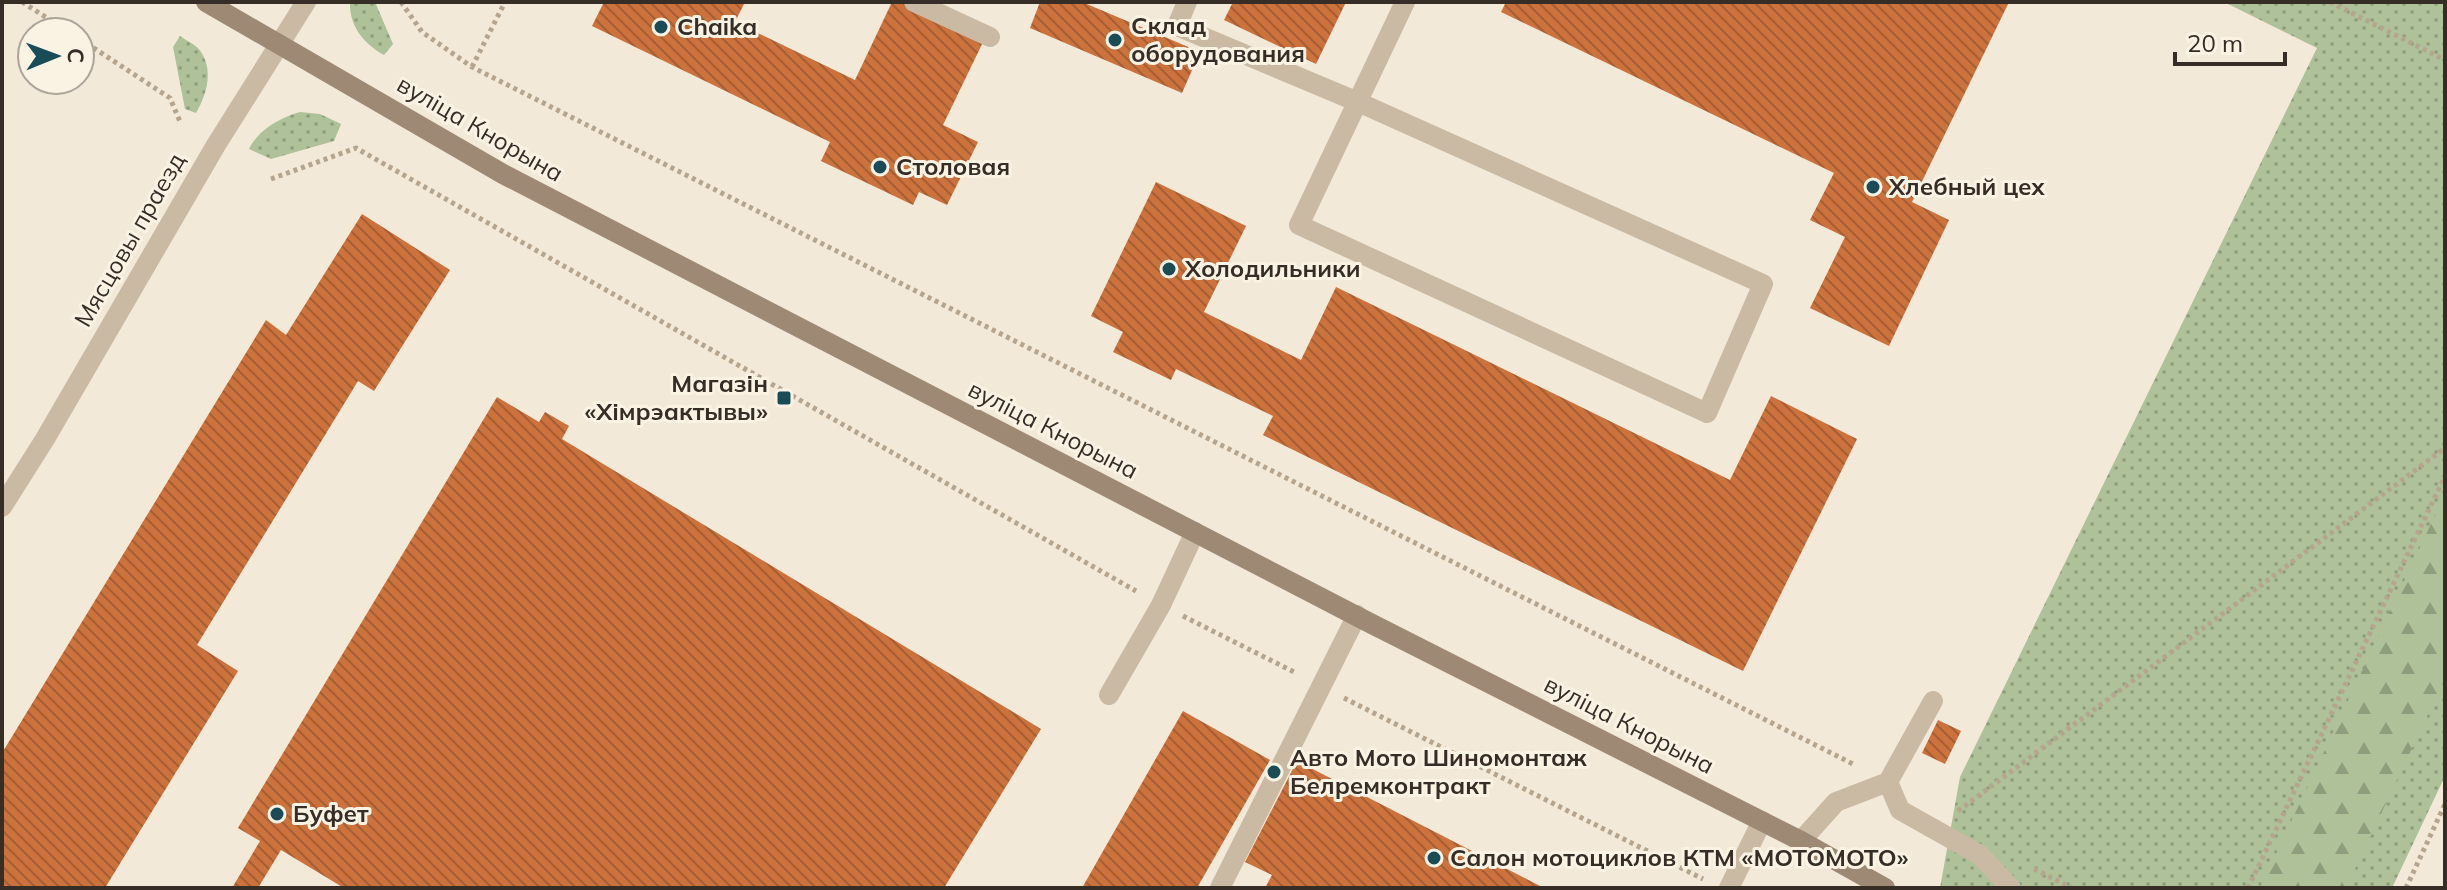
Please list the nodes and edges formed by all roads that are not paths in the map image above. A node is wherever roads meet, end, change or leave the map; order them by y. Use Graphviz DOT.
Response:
graph roads {
  1 [pos="206,2"];
  2 [pos="306,2"];
  3 [pos="914,2"];
  4 [pos="1187,2"];
  5 [pos="1405,2"];
  6 [pos="990,37"];
  7 [pos="280,45"];
  8 [pos="1358,102"];
  9 [pos="2,507"];
  10 [pos="1195,532"];
  11 [pos="1357,615"];
  12 [pos="1109,695"];
  13 [pos="1933,701"];
  14 [pos="1888,782"];
  15 [pos="1762,821"];
  16 [pos="1801,841"];
  17 [pos="1872,885"];
  18 [pos="1220,888"];
  19 [pos="1729,888"];
  20 [pos="2011,888"];
  1 -- 7 [label="main road, вуліца Кнорына"];
  2 -- 7 [label="street, Мясцовы праезд"];
  3 -- 6 [label="street"];
  4 -- 8 [label="street"];
  5 -- 8 [label="street"];
  7 -- 9 [label="street, Мясцовы праезд"];
  7 -- 10 [label="main road, вуліца Кнорына"];
  8 -- 8 [label="street"];
  10 -- 11 [label="main road, вуліца Кнорына"];
  10 -- 12 [label="street"];
  11 -- 15 [label="main road, вуліца Кнорына"];
  11 -- 18 [label="street"];
  13 -- 14 [label="street"];
  14 -- 16 [label="street"];
  14 -- 20 [label="street"];
  15 -- 16 [label="main road, вуліца Кнорына"];
  15 -- 19 [label="street"];
  16 -- 17 [label="main road, вуліца Кнорына"];
}
